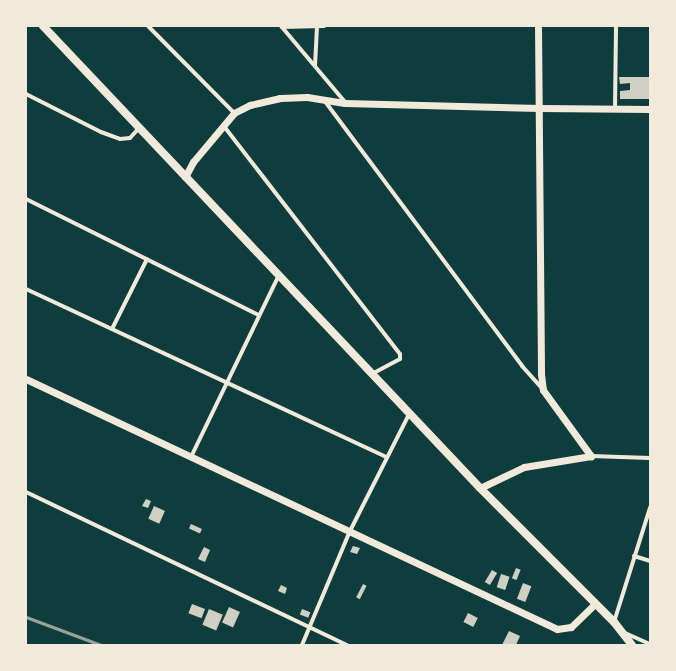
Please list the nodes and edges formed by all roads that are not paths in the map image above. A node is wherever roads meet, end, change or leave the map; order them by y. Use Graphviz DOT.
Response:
graph roads {
  1 [pos="43,26"];
  2 [pos="148,26"];
  3 [pos="317,26"];
  4 [pos="324,26"];
  5 [pos="538,26"];
  6 [pos="616,26"];
  7 [pos="281,27"];
  8 [pos="315,67"];
  9 [pos="26,94"];
  10 [pos="324,100"];
  11 [pos="345,103"];
  12 [pos="540,108"];
  13 [pos="615,109"];
  14 [pos="650,109"];
  15 [pos="234,113"];
  16 [pos="223,125"];
  17 [pos="139,128"];
  18 [pos="185,177"];
  19 [pos="26,199"];
  20 [pos="147,259"];
  21 [pos="279,275"];
  22 [pos="26,289"];
  23 [pos="259,315"];
  24 [pos="112,329"];
  25 [pos="372,374"];
  26 [pos="26,379"];
  27 [pos="228,383"];
  28 [pos="543,390"];
  29 [pos="409,414"];
  30 [pos="591,456"];
  31 [pos="191,457"];
  32 [pos="386,457"];
  33 [pos="650,458"];
  34 [pos="480,488"];
  35 [pos="26,492"];
  36 [pos="650,508"];
  37 [pos="349,533"];
  38 [pos="634,556"];
  39 [pos="650,561"];
  40 [pos="595,604"];
  41 [pos="614,622"];
  42 [pos="309,627"];
  43 [pos="620,631"];
  44 [pos="650,644"];
  45 [pos="302,645"];
  46 [pos="347,645"];
  47 [pos="632,645"];
  1 -- 17 [label="main road"];
  2 -- 15 [label="street"];
  3 -- 4 [label="street"];
  3 -- 7 [label="street"];
  3 -- 8 [label="street"];
  5 -- 12 [label="street"];
  6 -- 13 [label="street"];
  7 -- 8 [label="street"];
  8 -- 11 [label="street"];
  9 -- 17 [label="street"];
  10 -- 11 [label="street"];
  10 -- 15 [label="street"];
  10 -- 28 [label="street"];
  11 -- 12 [label="street"];
  12 -- 13 [label="street"];
  12 -- 28 [label="street"];
  13 -- 14 [label="street"];
  15 -- 16 [label="street"];
  16 -- 18 [label="street"];
  16 -- 25 [label="street"];
  17 -- 18 [label="main road"];
  18 -- 21 [label="main road"];
  19 -- 20 [label="street"];
  20 -- 23 [label="street"];
  20 -- 24 [label="street"];
  21 -- 23 [label="street"];
  21 -- 25 [label="main road"];
  22 -- 24 [label="street"];
  23 -- 27 [label="street"];
  24 -- 27 [label="street"];
  25 -- 29 [label="main road"];
  26 -- 31 [label="street"];
  27 -- 31 [label="street"];
  27 -- 32 [label="street"];
  28 -- 30 [label="street"];
  29 -- 32 [label="street"];
  29 -- 34 [label="main road"];
  30 -- 33 [label="street"];
  30 -- 34 [label="street"];
  31 -- 37 [label="street"];
  32 -- 37 [label="street"];
  34 -- 40 [label="main road"];
  35 -- 42 [label="street"];
  36 -- 38 [label="street"];
  37 -- 40 [label="street"];
  37 -- 42 [label="street"];
  38 -- 39 [label="street"];
  38 -- 41 [label="street"];
  40 -- 41 [label="main road"];
  41 -- 43 [label="main road"];
  42 -- 45 [label="street"];
  42 -- 46 [label="street"];
  43 -- 44 [label="street"];
  43 -- 47 [label="main road"];
}
